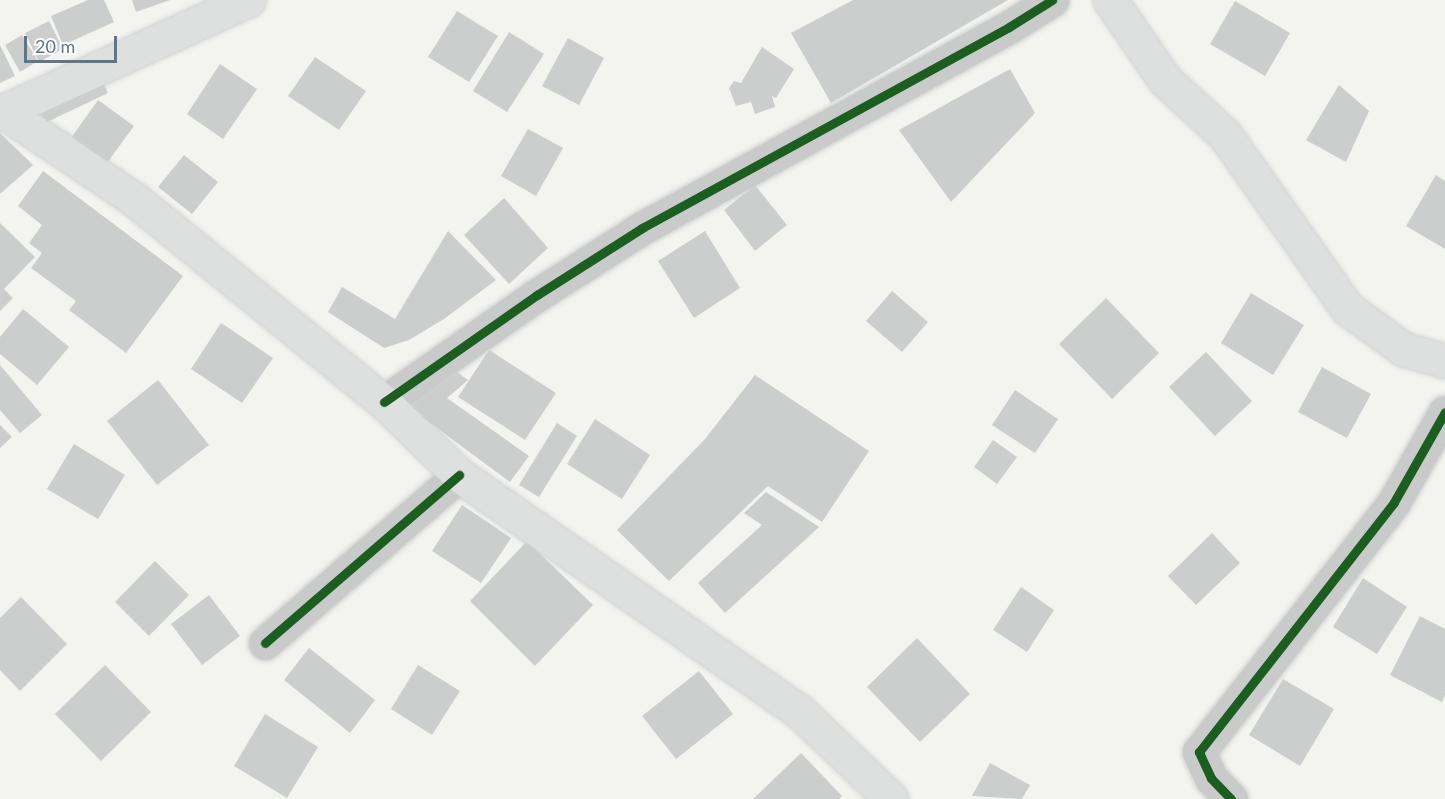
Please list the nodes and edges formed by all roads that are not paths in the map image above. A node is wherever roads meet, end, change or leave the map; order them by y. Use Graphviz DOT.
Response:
graph roads {
  1 [pos="248,0"];
  2 [pos="1052,0"];
  3 [pos="1110,0"];
  4 [pos="2,112"];
  5 [pos="1445,361"];
  6 [pos="384,402"];
  7 [pos="1445,412"];
  8 [pos="459,475"];
  9 [pos="265,643"];
  10 [pos="891,799"];
  11 [pos="1231,799"];
  1 -- 4 [label="main road"];
  2 -- 6 [label="street"];
  3 -- 5 [label="main road"];
  4 -- 6 [label="main road"];
  6 -- 8 [label="main road"];
  7 -- 11 [label="street"];
  8 -- 9 [label="street"];
  8 -- 10 [label="main road"];
}
